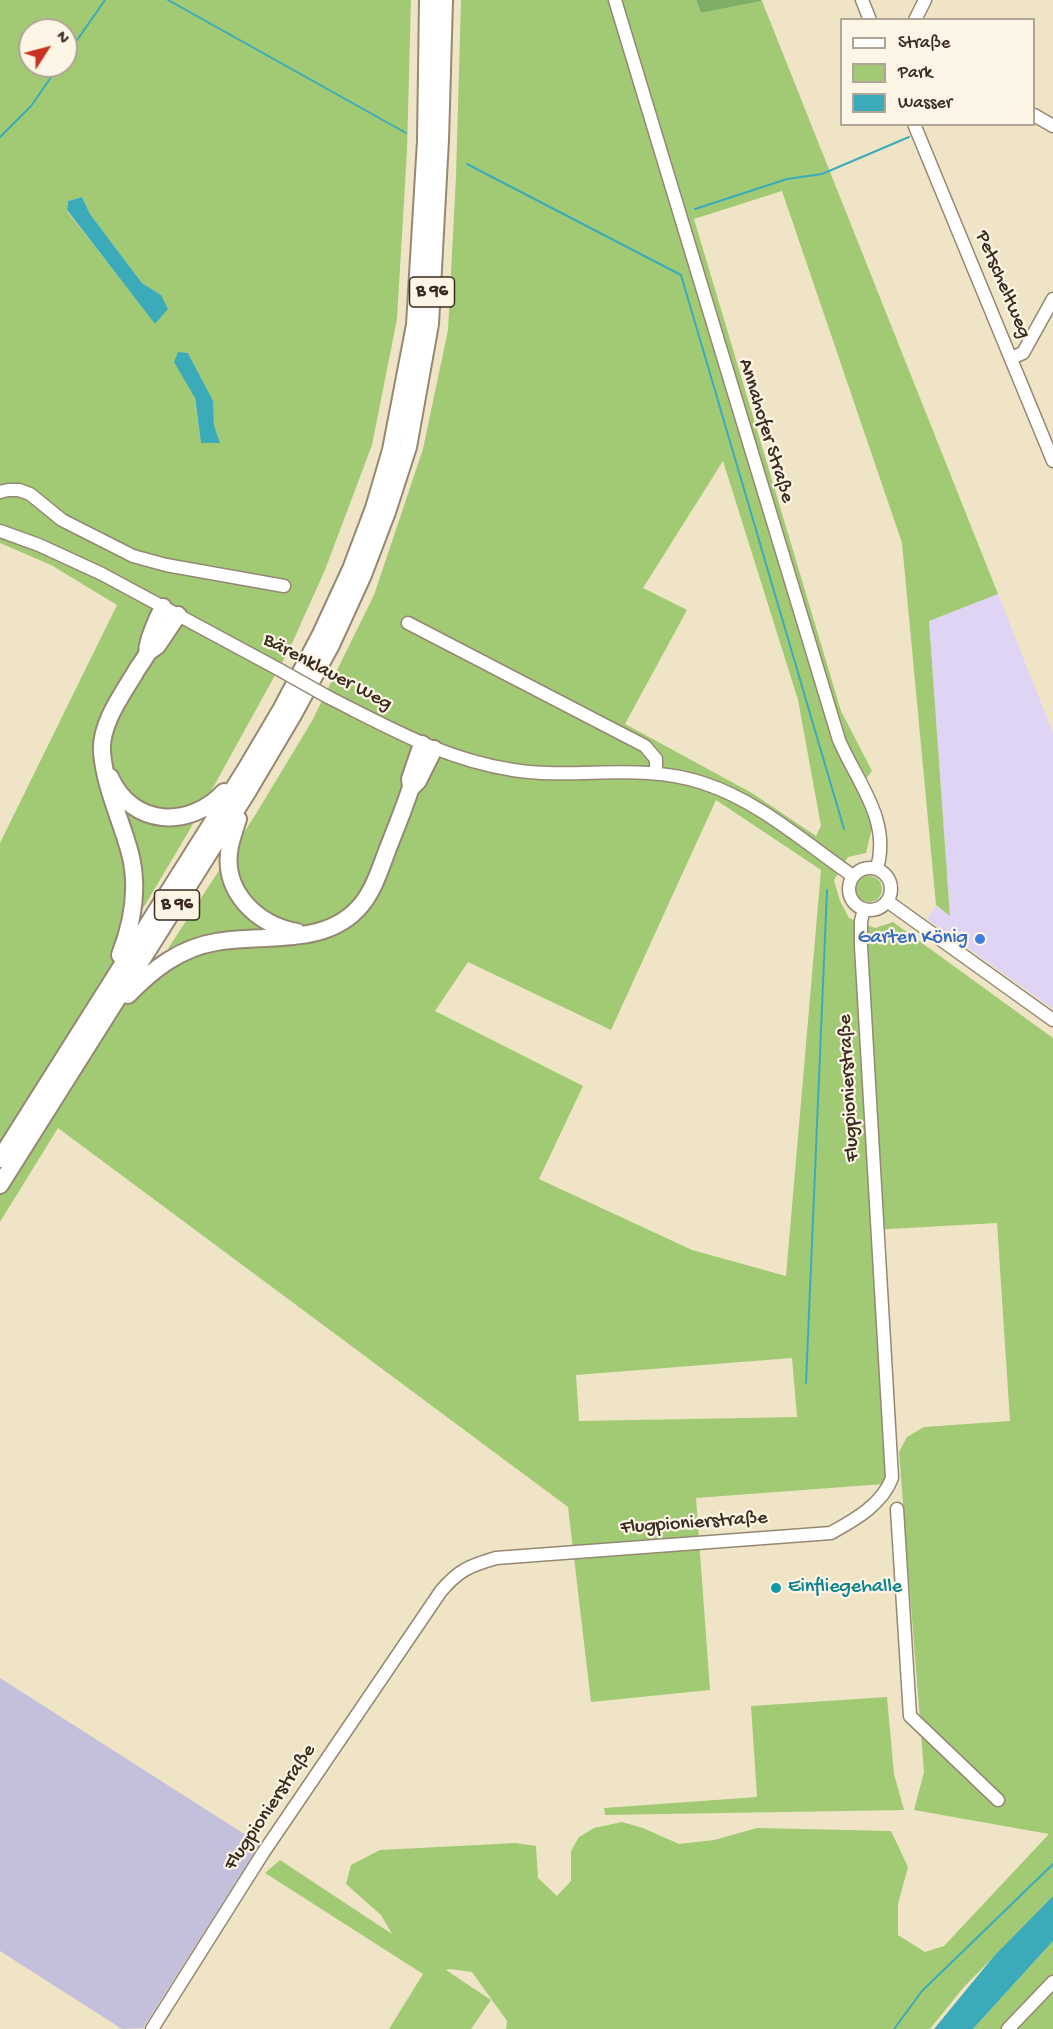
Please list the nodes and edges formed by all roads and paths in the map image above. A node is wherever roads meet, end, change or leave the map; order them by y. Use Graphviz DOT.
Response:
graph roads {
  1 [pos="428,0"];
  2 [pos="444,0"];
  3 [pos="615,0"];
  4 [pos="862,0"];
  5 [pos="925,0"];
  6 [pos="869,18"];
  7 [pos="916,18"];
  8 [pos="1035,116"];
  9 [pos="915,126"];
  10 [pos="1053,126"];
  11 [pos="1053,299"];
  12 [pos="1011,358"];
  13 [pos="1053,461"];
  14 [pos="0,492"];
  15 [pos="0,531"];
  16 [pos="284,586"];
  17 [pos="171,611"];
  18 [pos="408,623"];
  19 [pos="428,747"];
  20 [pos="104,764"];
  21 [pos="246,769"];
  22 [pos="656,772"];
  23 [pos="248,791"];
  24 [pos="877,868"];
  25 [pos="853,876"];
  26 [pos="887,902"];
  27 [pos="864,909"];
  28 [pos="307,934"];
  29 [pos="103,995"];
  30 [pos="105,1019"];
  31 [pos="1053,1020"];
  32 [pos="0,1159"];
  33 [pos="0,1185"];
  34 [pos="897,1509"];
  35 [pos="998,1800"];
  36 [pos="1053,1982"];
  37 [pos="152,2029"];
  38 [pos="1008,2029"];
  1 -- 21 [label="highway, B 96"];
  2 -- 23 [label="highway, B 96"];
  3 -- 24 [label="street, Annahofer Straße"];
  4 -- 6 [label="street"];
  5 -- 7 [label="street"];
  8 -- 10 [label="street"];
  9 -- 12 [label="street, Petscheltweg"];
  11 -- 12 [label="street"];
  12 -- 13 [label="street, Petscheltweg"];
  14 -- 16 [label="street"];
  15 -- 17 [label="street, Bärenklauer Weg"];
  17 -- 19 [label="street, Bärenklauer Weg, bridge"];
  17 -- 20 [label="highway"];
  18 -- 22 [label="street"];
  19 -- 22 [label="street, Bärenklauer Weg"];
  19 -- 28 [label="highway"];
  20 -- 21 [label="highway"];
  20 -- 29 [label="highway"];
  21 -- 29 [label="highway, B 96"];
  22 -- 25 [label="street, Bärenklauer Weg"];
  23 -- 28 [label="highway"];
  23 -- 30 [label="highway, B 96"];
  24 -- 25 [label="street"];
  24 -- 26 [label="street"];
  25 -- 27 [label="street"];
  26 -- 27 [label="street"];
  26 -- 31 [label="street"];
  27 -- 37 [label="street, Flugpionierstraße"];
  28 -- 30 [label="highway"];
  29 -- 32 [label="highway, B 96"];
  30 -- 33 [label="highway, B 96"];
  34 -- 35 [label="street"];
  36 -- 38 [label="street"];
}
